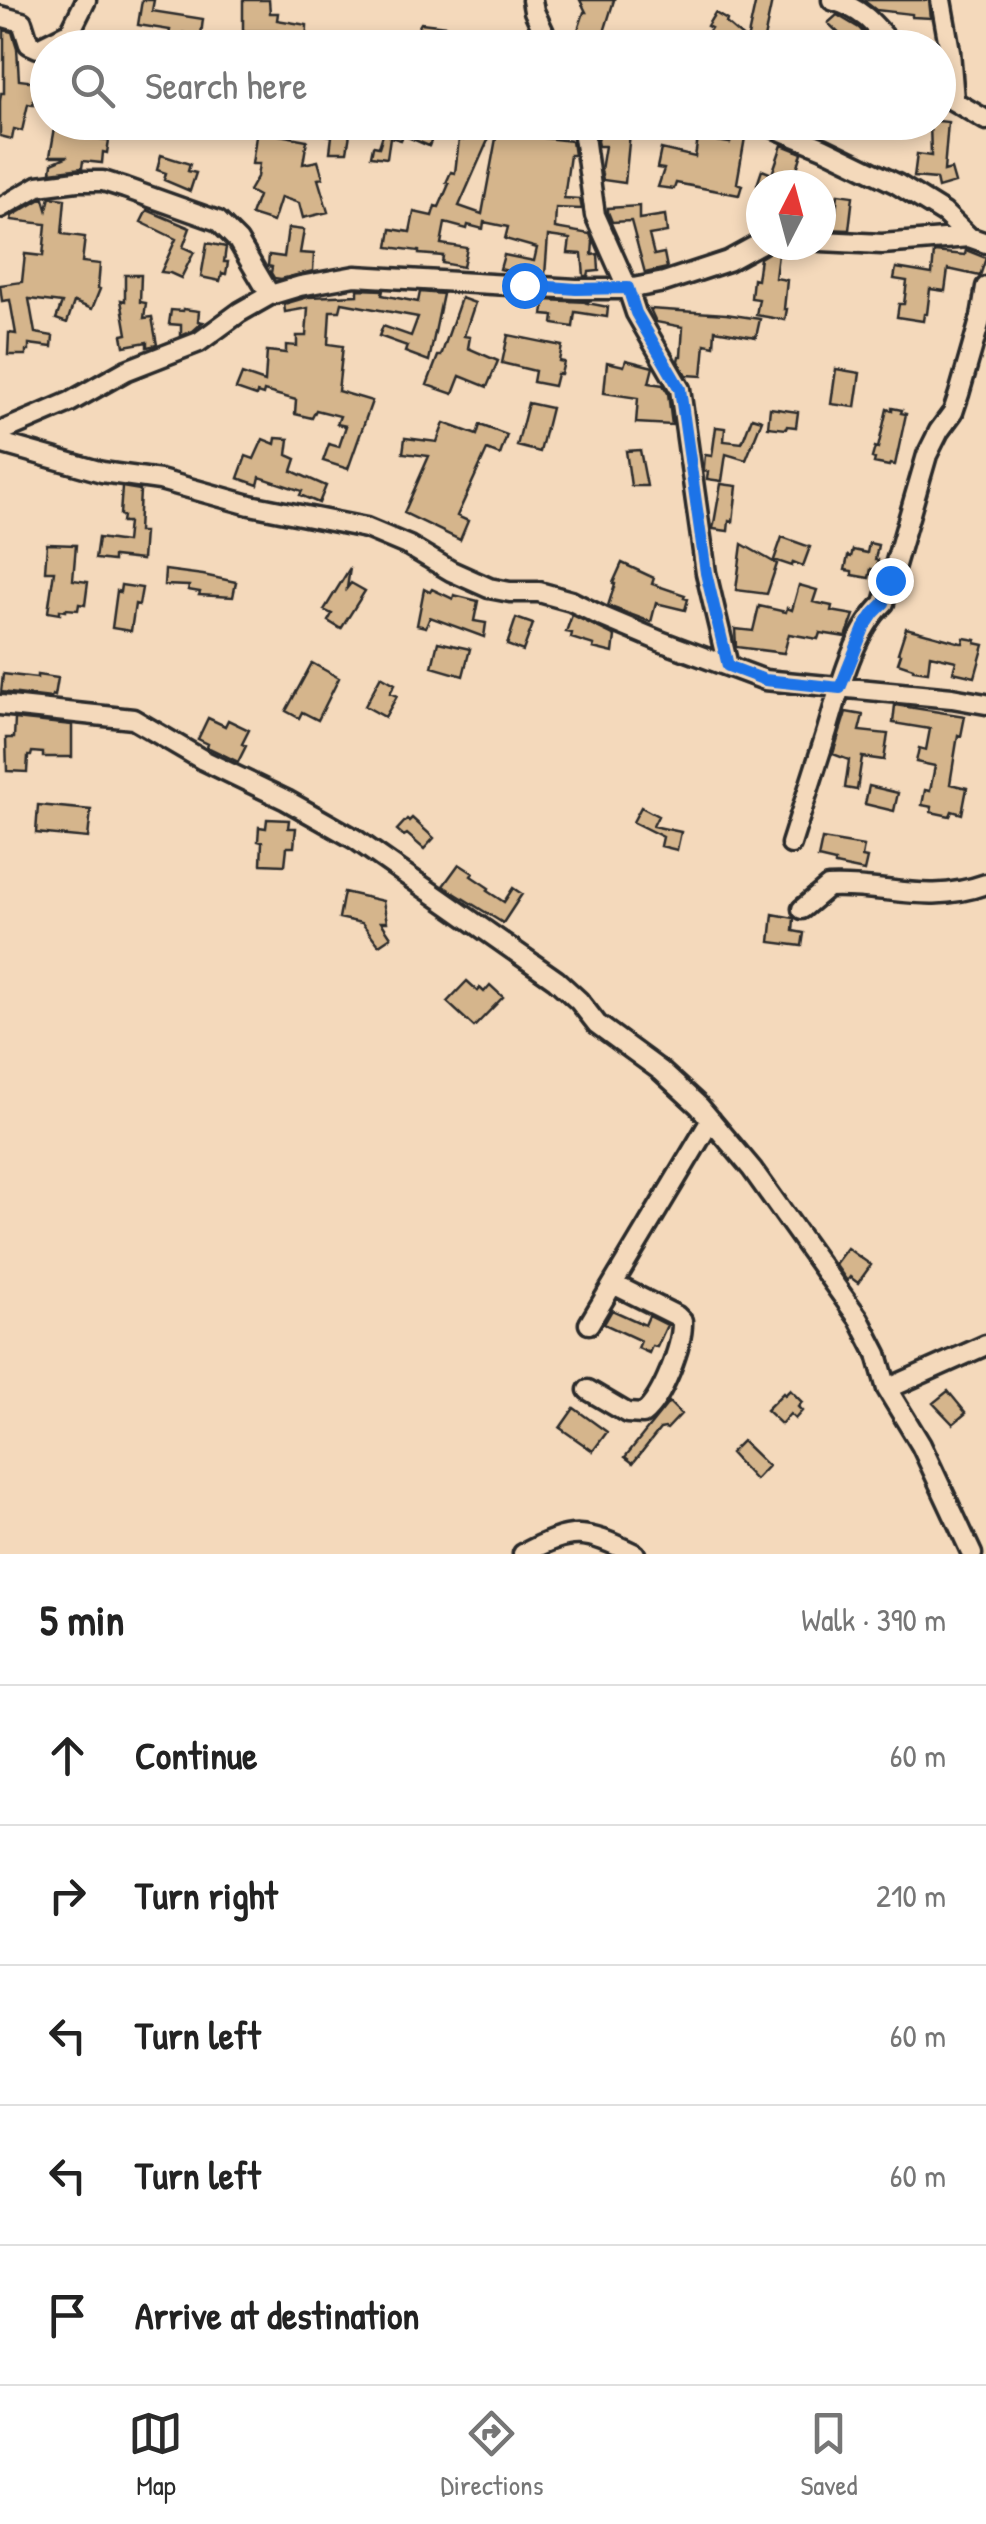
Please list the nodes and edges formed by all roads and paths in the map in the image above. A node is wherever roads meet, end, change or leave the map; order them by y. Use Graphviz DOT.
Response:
graph roads {
  1 [pos="86,0"];
  2 [pos="532,0"];
  3 [pos="832,0"];
  4 [pos="941,0"];
  5 [pos="0,16"];
  6 [pos="71,30"];
  7 [pos="543,30"];
  8 [pos="880,30"];
  9 [pos="946,30"];
  10 [pos="30,44"];
  11 [pos="956,102"];
  12 [pos="986,120"];
  13 [pos="585,140"];
  14 [pos="804,140"];
  15 [pos="0,208"];
  16 [pos="977,240"];
  17 [pos="836,242"];
  18 [pos="746,251"];
  19 [pos="986,286"];
  20 [pos="628,288"];
  21 [pos="270,295"];
  22 [pos="0,432"];
  23 [pos="0,443"];
  24 [pos="728,666"];
  25 [pos="840,688"];
  26 [pos="986,704"];
  27 [pos="0,705"];
  28 [pos="791,844"];
  29 [pos="986,884"];
  30 [pos="802,909"];
  31 [pos="711,1120"];
  32 [pos="613,1284"];
  33 [pos="589,1324"];
  34 [pos="986,1345"];
  35 [pos="887,1389"];
  36 [pos="588,1390"];
  37 [pos="986,1550"];
  38 [pos="522,1554"];
  39 [pos="635,1554"];
  40 [pos="974,1554"];
  1 -- 6 [label="street"];
  2 -- 7 [label="street"];
  3 -- 8 [label="street"];
  4 -- 9 [label="street"];
  5 -- 10 [label="street"];
  11 -- 12 [label="street"];
  13 -- 20 [label="street"];
  14 -- 16 [label="street"];
  15 -- 21 [label="street"];
  16 -- 17 [label="street"];
  18 -- 20 [label="street"];
  19 -- 25 [label="street"];
  20 -- 21 [label="street"];
  20 -- 24 [label="street"];
  21 -- 22 [label="street"];
  23 -- 24 [label="street"];
  24 -- 25 [label="street"];
  25 -- 26 [label="street"];
  25 -- 28 [label="street"];
  27 -- 31 [label="street"];
  29 -- 30 [label="street"];
  31 -- 32 [label="street"];
  31 -- 35 [label="street"];
  32 -- 33 [label="street"];
  32 -- 36 [label="street"];
  34 -- 35 [label="street"];
  35 -- 40 [label="street"];
  37 -- 40 [label="street"];
  38 -- 39 [label="street"];
}
